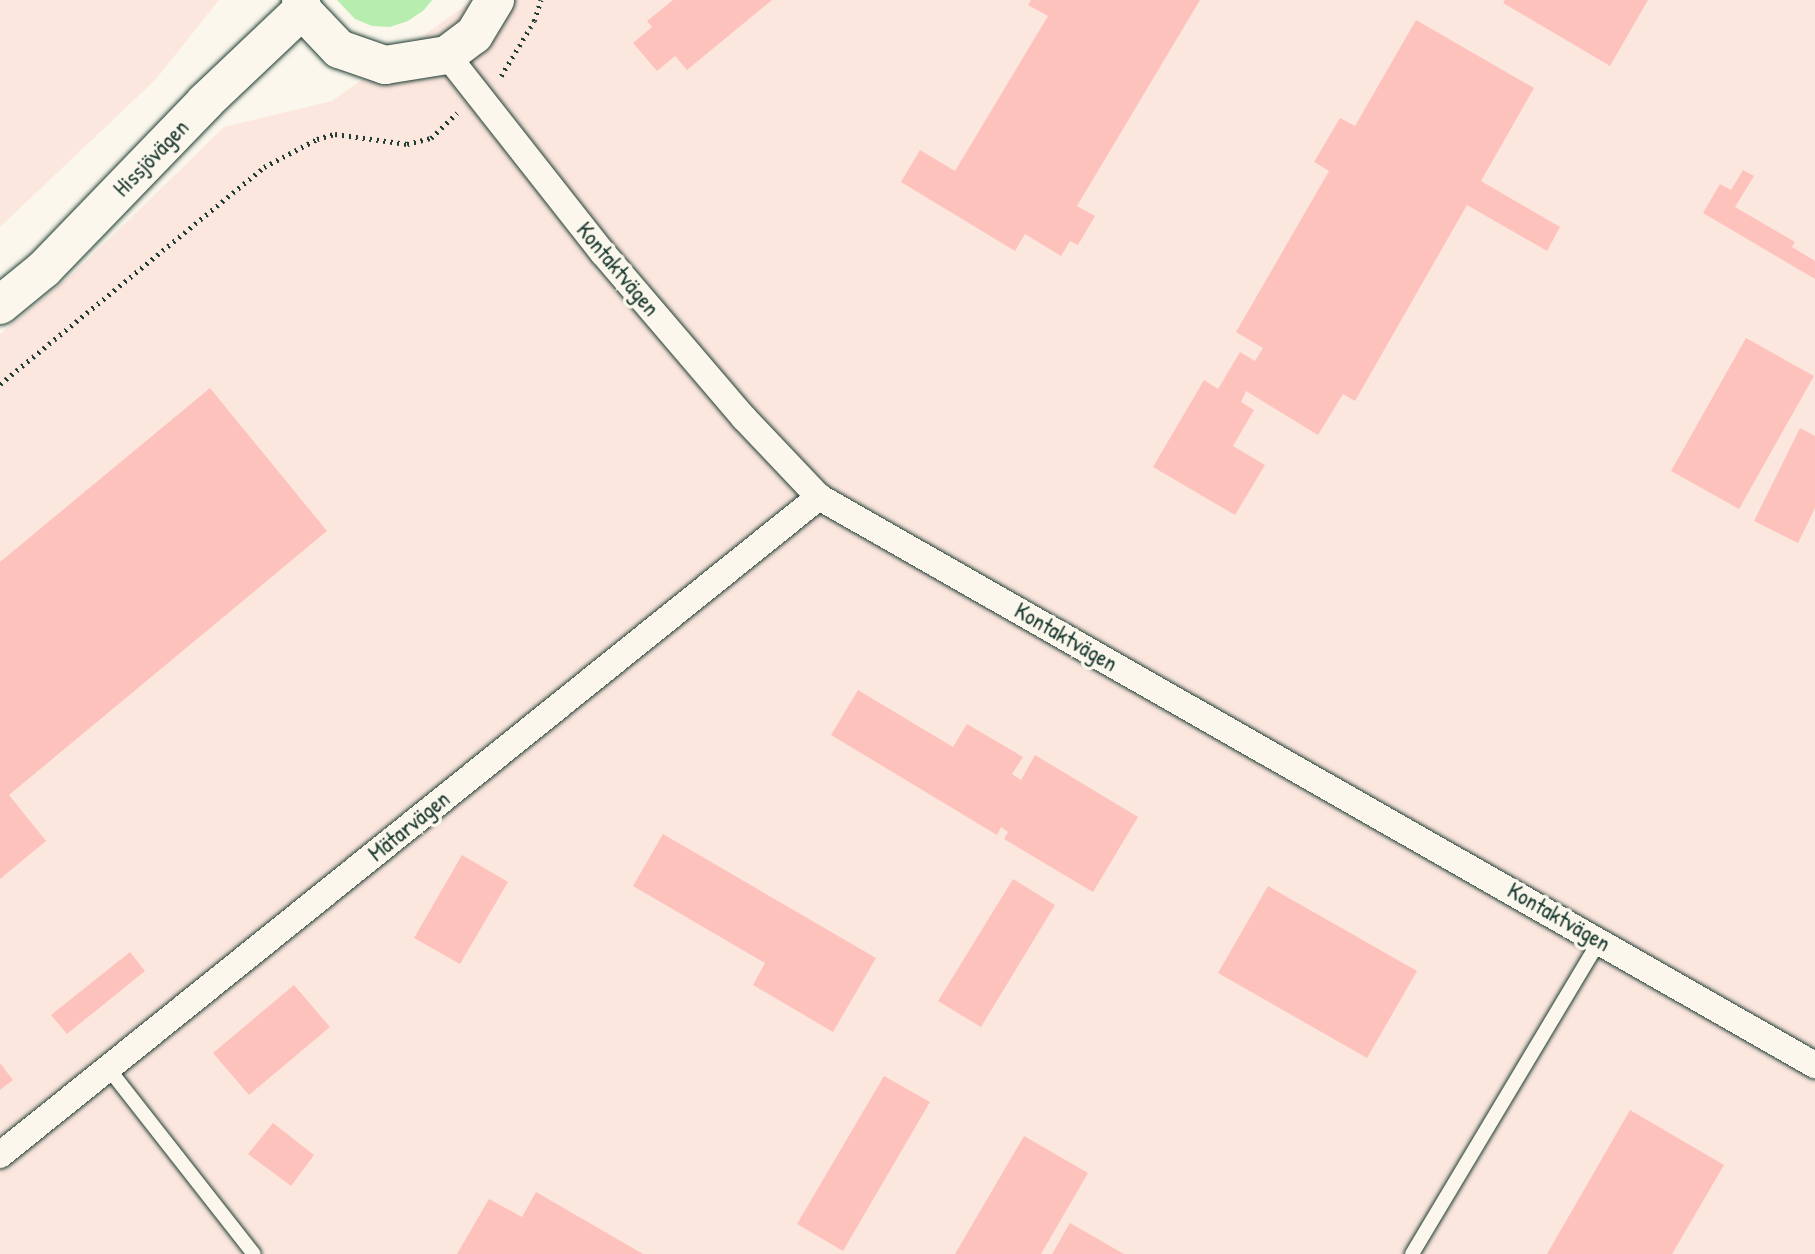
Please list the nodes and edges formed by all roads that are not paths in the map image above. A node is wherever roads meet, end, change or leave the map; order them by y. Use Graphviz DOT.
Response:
graph roads {
  1 [pos="495,0"];
  2 [pos="302,5"];
  3 [pos="447,55"];
  4 [pos="0,305"];
  5 [pos="819,497"];
  6 [pos="1600,940"];
  7 [pos="1815,1065"];
  8 [pos="108,1068"];
  9 [pos="0,1155"];
  10 [pos="254,1254"];
  11 [pos="1412,1254"];
  1 -- 3 [label="main road"];
  2 -- 3 [label="main road"];
  2 -- 4 [label="main road, Hissjövägen"];
  3 -- 5 [label="street, Kontaktvägen"];
  5 -- 6 [label="street, Kontaktvägen"];
  5 -- 8 [label="street, Mätarvägen"];
  6 -- 7 [label="street, Kontaktvägen"];
  6 -- 11 [label="lane"];
  8 -- 9 [label="street, Mätarvägen"];
  8 -- 10 [label="lane"];
}
